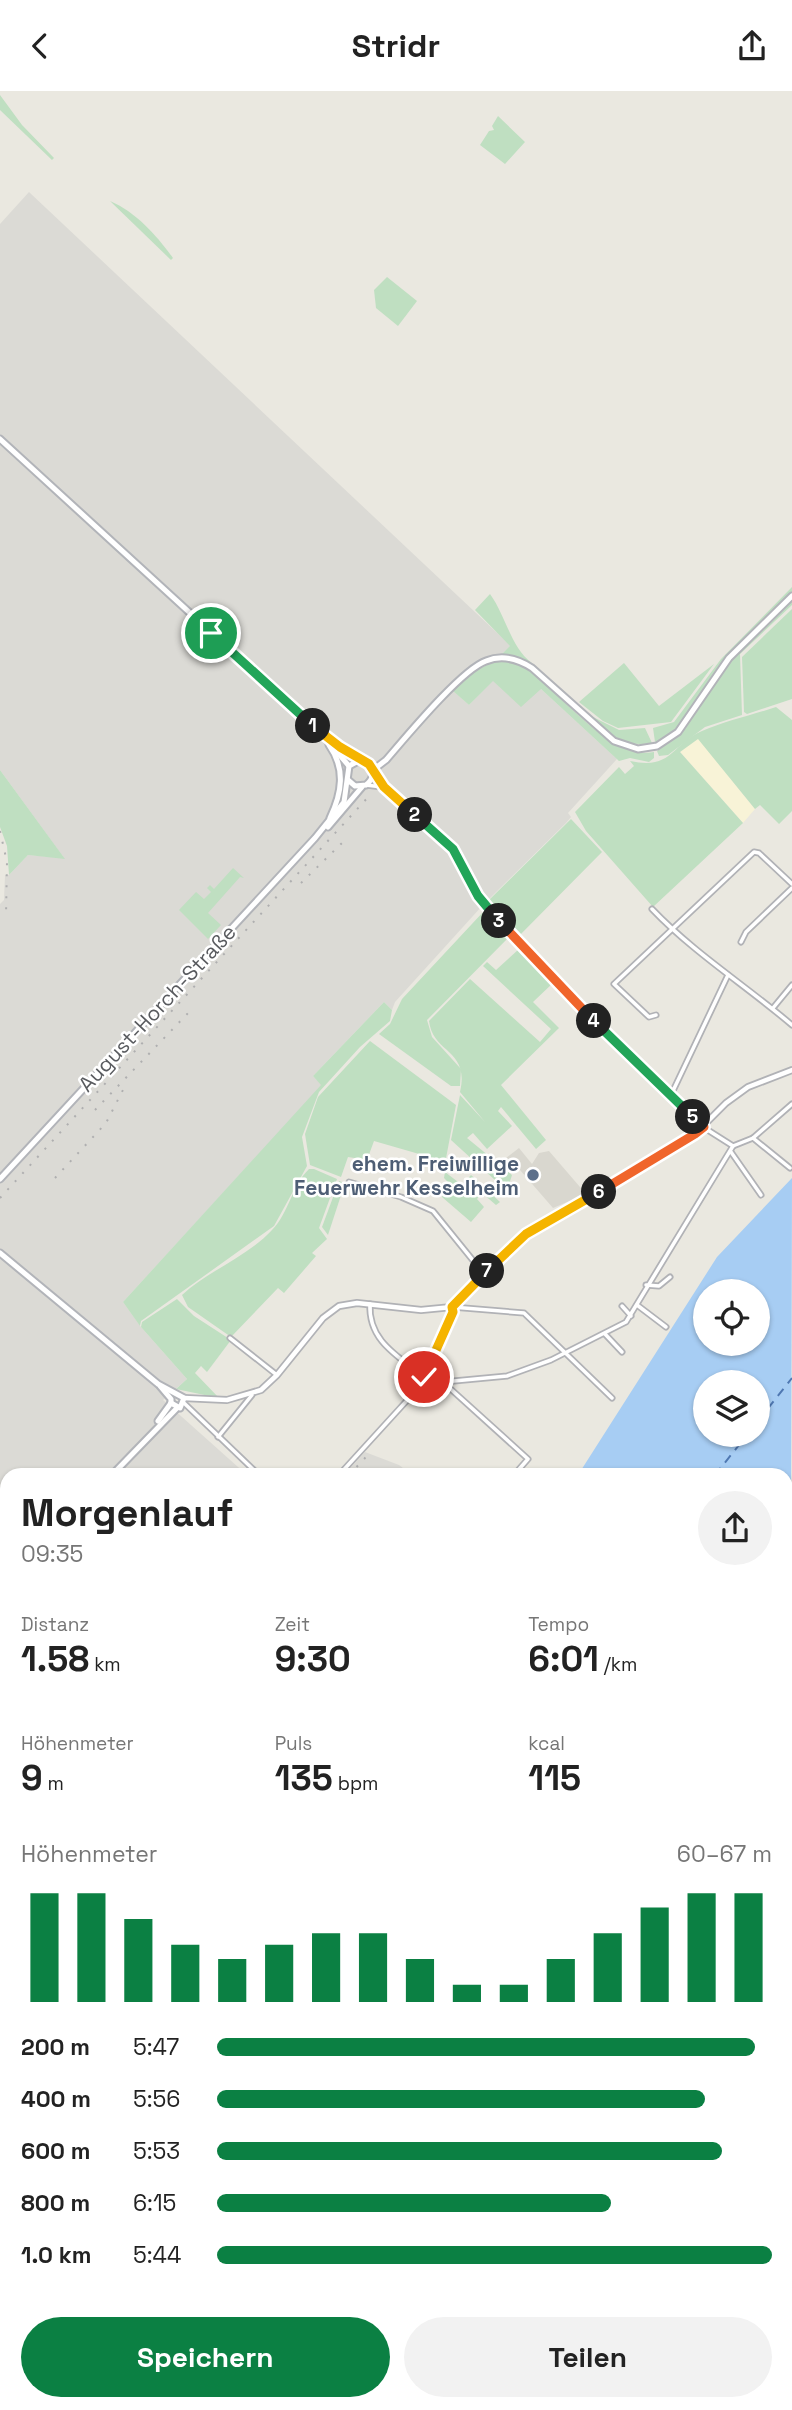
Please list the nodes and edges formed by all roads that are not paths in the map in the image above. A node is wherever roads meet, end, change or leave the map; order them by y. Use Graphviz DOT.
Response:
graph roads {
  1 [pos="0,439"];
  2 [pos="792,596"];
  3 [pos="319,731"];
  4 [pos="390,756"];
  5 [pos="363,761"];
  6 [pos="349,766"];
  7 [pos="373,772"];
  8 [pos="348,780"];
  9 [pos="364,786"];
  10 [pos="384,787"];
  11 [pos="327,824"];
  12 [pos="315,838"];
  13 [pos="792,886"];
  14 [pos="653,909"];
  15 [pos="673,929"];
  16 [pos="741,942"];
  17 [pos="727,975"];
  18 [pos="792,985"];
  19 [pos="773,1009"];
  20 [pos="656,1015"];
  21 [pos="792,1025"];
  22 [pos="792,1070"];
  23 [pos="671,1095"];
  24 [pos="792,1104"];
  25 [pos="788,1110"];
  26 [pos="792,1114"];
  27 [pos="704,1127"];
  28 [pos="752,1138"];
  29 [pos="733,1146"];
  30 [pos="731,1152"];
  31 [pos="790,1168"];
  32 [pos="0,1179"];
  33 [pos="349,1182"];
  34 [pos="761,1195"];
  35 [pos="0,1253"];
  36 [pos="484,1274"];
  37 [pos="670,1277"];
  38 [pos="646,1285"];
  39 [pos="370,1304"];
  40 [pos="637,1305"];
  41 [pos="622,1306"];
  42 [pos="452,1307"];
  43 [pos="631,1316"];
  44 [pos="666,1327"];
  45 [pos="605,1333"];
  46 [pos="230,1338"];
  47 [pos="622,1352"];
  48 [pos="564,1353"];
  49 [pos="277,1375"];
  50 [pos="424,1377"];
  51 [pos="444,1383"];
  52 [pos="158,1384"];
  53 [pos="422,1384"];
  54 [pos="177,1394"];
  55 [pos="252,1395"];
  56 [pos="612,1398"];
  57 [pos="171,1401"];
  58 [pos="181,1404"];
  59 [pos="151,1432"];
  60 [pos="218,1437"];
  61 [pos="118,1468"];
  62 [pos="252,1468"];
  63 [pos="345,1468"];
  64 [pos="520,1468"];
  1 -- 3 [label="main road"];
  2 -- 4 [label="main road, August-Horch-Straße"];
  3 -- 5 [label="main road"];
  3 -- 6 [label="main road"];
  3 -- 11 [label="main road"];
  4 -- 5 [label="main road"];
  4 -- 7 [label="main road, August-Horch-Straße"];
  5 -- 6 [label="main road"];
  5 -- 7 [label="main road"];
  6 -- 8 [label="main road, August-Horch-Straße"];
  7 -- 9 [label="main road, August-Horch-Straße"];
  7 -- 10 [label="street"];
  8 -- 9 [label="main road"];
  8 -- 11 [label="main road, August-Horch-Straße"];
  9 -- 10 [label="street"];
  9 -- 12 [label="main road, August-Horch-Straße"];
  10 -- 23 [label="street"];
  11 -- 12 [label="main road, August-Horch-Straße"];
  12 -- 32 [label="main road, August-Horch-Straße"];
  13 -- 15 [label="street"];
  13 -- 16 [label="street"];
  14 -- 15 [label="street"];
  15 -- 17 [label="street"];
  15 -- 20 [label="street"];
  17 -- 19 [label="street"];
  17 -- 23 [label="street"];
  18 -- 19 [label="street"];
  19 -- 21 [label="street"];
  22 -- 27 [label="street"];
  23 -- 27 [label="street"];
  24 -- 25 [label="street"];
  25 -- 26 [label="street"];
  25 -- 28 [label="street"];
  27 -- 29 [label="street"];
  27 -- 36 [label="street"];
  28 -- 29 [label="street"];
  28 -- 31 [label="street"];
  29 -- 30 [label="street"];
  30 -- 34 [label="street"];
  30 -- 38 [label="street"];
  33 -- 36 [label="street"];
  35 -- 52 [label="main road"];
  36 -- 42 [label="street"];
  37 -- 38 [label="street"];
  38 -- 40 [label="street"];
  39 -- 42 [label="street"];
  39 -- 49 [label="street"];
  39 -- 50 [label="street"];
  40 -- 43 [label="street"];
  40 -- 44 [label="street"];
  41 -- 43 [label="street"];
  42 -- 48 [label="street"];
  42 -- 50 [label="street"];
  43 -- 45 [label="street"];
  45 -- 47 [label="street"];
  45 -- 48 [label="street"];
  46 -- 49 [label="street"];
  48 -- 51 [label="street"];
  48 -- 56 [label="street"];
  49 -- 55 [label="street"];
  50 -- 53 [label="street"];
  51 -- 53 [label="street"];
  51 -- 64 [label="street"];
  52 -- 54 [label="main road"];
  52 -- 57 [label="main road"];
  53 -- 63 [label="street"];
  54 -- 57 [label="main road"];
  54 -- 58 [label="main road"];
  55 -- 58 [label="street"];
  55 -- 60 [label="street"];
  57 -- 58 [label="main road"];
  57 -- 59 [label="main road"];
  58 -- 59 [label="main road"];
  58 -- 60 [label="street"];
  59 -- 61 [label="main road"];
  60 -- 62 [label="street"];
}
